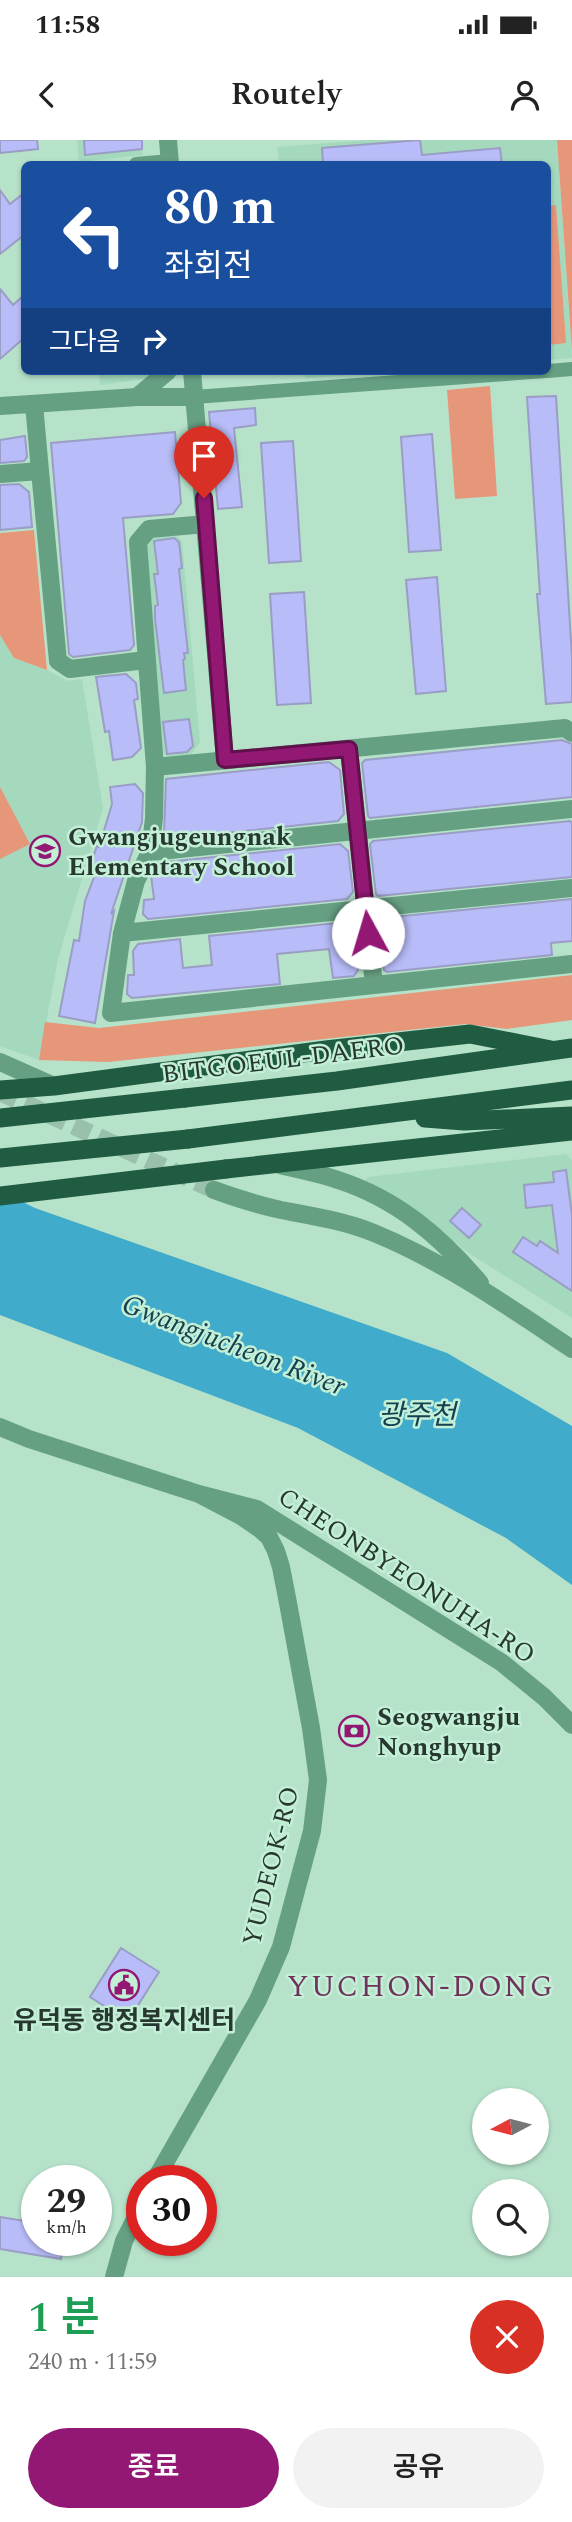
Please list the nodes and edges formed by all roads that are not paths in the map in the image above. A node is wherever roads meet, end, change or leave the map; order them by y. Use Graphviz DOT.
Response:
graph roads {
  1 [pos="169,140"];
  2 [pos="170,161"];
  3 [pos="572,369"];
  4 [pos="551,371"];
  5 [pos="163,375"];
  6 [pos="191,375"];
  7 [pos="493,375"];
  8 [pos="137,397"];
  9 [pos="194,397"];
  10 [pos="34,404"];
  11 [pos="0,406"];
  12 [pos="40,471"];
  13 [pos="0,474"];
  14 [pos="206,524"];
  15 [pos="146,660"];
  16 [pos="572,733"];
  17 [pos="349,749"];
  18 [pos="225,760"];
  19 [pos="155,767"];
  20 [pos="572,809"];
  21 [pos="357,831"];
  22 [pos="150,852"];
  23 [pos="572,888"];
  24 [pos="365,908"];
  25 [pos="122,933"];
  26 [pos="572,964"];
  27 [pos="374,985"];
  28 [pos="572,1048"];
  29 [pos="551,1050"];
  30 [pos="0,1062"];
  31 [pos="54,1086"];
  32 [pos="0,1090"];
  33 [pos="572,1090"];
  34 [pos="382,1115"];
  35 [pos="572,1116"];
  36 [pos="0,1118"];
  37 [pos="572,1131"];
  38 [pos="0,1158"];
  39 [pos="280,1165"];
  40 [pos="214,1191"];
  41 [pos="0,1196"];
  42 [pos="490,1295"];
  43 [pos="572,1349"];
  44 [pos="0,1427"];
  45 [pos="199,1494"];
  46 [pos="572,1725"];
  47 [pos="164,2165"];
  48 [pos="126,2237"];
  49 [pos="114,2277"];
  1 -- 2 [label="street"];
  3 -- 4 [label="street"];
  5 -- 8 [label="street"];
  6 -- 9 [label="street"];
  7 -- 9 [label="street"];
  8 -- 9 [label="street"];
  8 -- 10 [label="street"];
  9 -- 14 [label="street"];
  10 -- 11 [label="street"];
  10 -- 12 [label="street"];
  12 -- 13 [label="street"];
  12 -- 15 [label="street"];
  14 -- 15 [label="street"];
  14 -- 18 [label="street"];
  15 -- 19 [label="street"];
  16 -- 17 [label="street"];
  17 -- 18 [label="street"];
  17 -- 21 [label="street"];
  18 -- 19 [label="street"];
  19 -- 22 [label="street"];
  20 -- 21 [label="street"];
  21 -- 22 [label="street"];
  21 -- 24 [label="street"];
  22 -- 25 [label="street"];
  23 -- 24 [label="street"];
  24 -- 25 [label="street"];
  24 -- 27 [label="street"];
  25 -- 27 [label="street"];
  26 -- 27 [label="street"];
  28 -- 29 [label="highway, BITGOEUL-DAERO"];
  29 -- 31 [label="highway"];
  29 -- 36 [label="highway, BITGOEUL-DAERO, bridge"];
  30 -- 31 [label="street"];
  31 -- 32 [label="highway"];
  33 -- 34 [label="highway"];
  34 -- 35 [label="highway"];
  34 -- 38 [label="highway, bridge"];
  37 -- 39 [label="highway"];
  39 -- 41 [label="highway, bridge"];
  39 -- 42 [label="street"];
  40 -- 42 [label="street"];
  42 -- 43 [label="street"];
  44 -- 45 [label="street, CHEONBYEONUHA-RO"];
  45 -- 46 [label="street, CHEONBYEONUHA-RO"];
  45 -- 47 [label="street, YUDEOK-RO"];
  48 -- 49 [label="street"];
}
